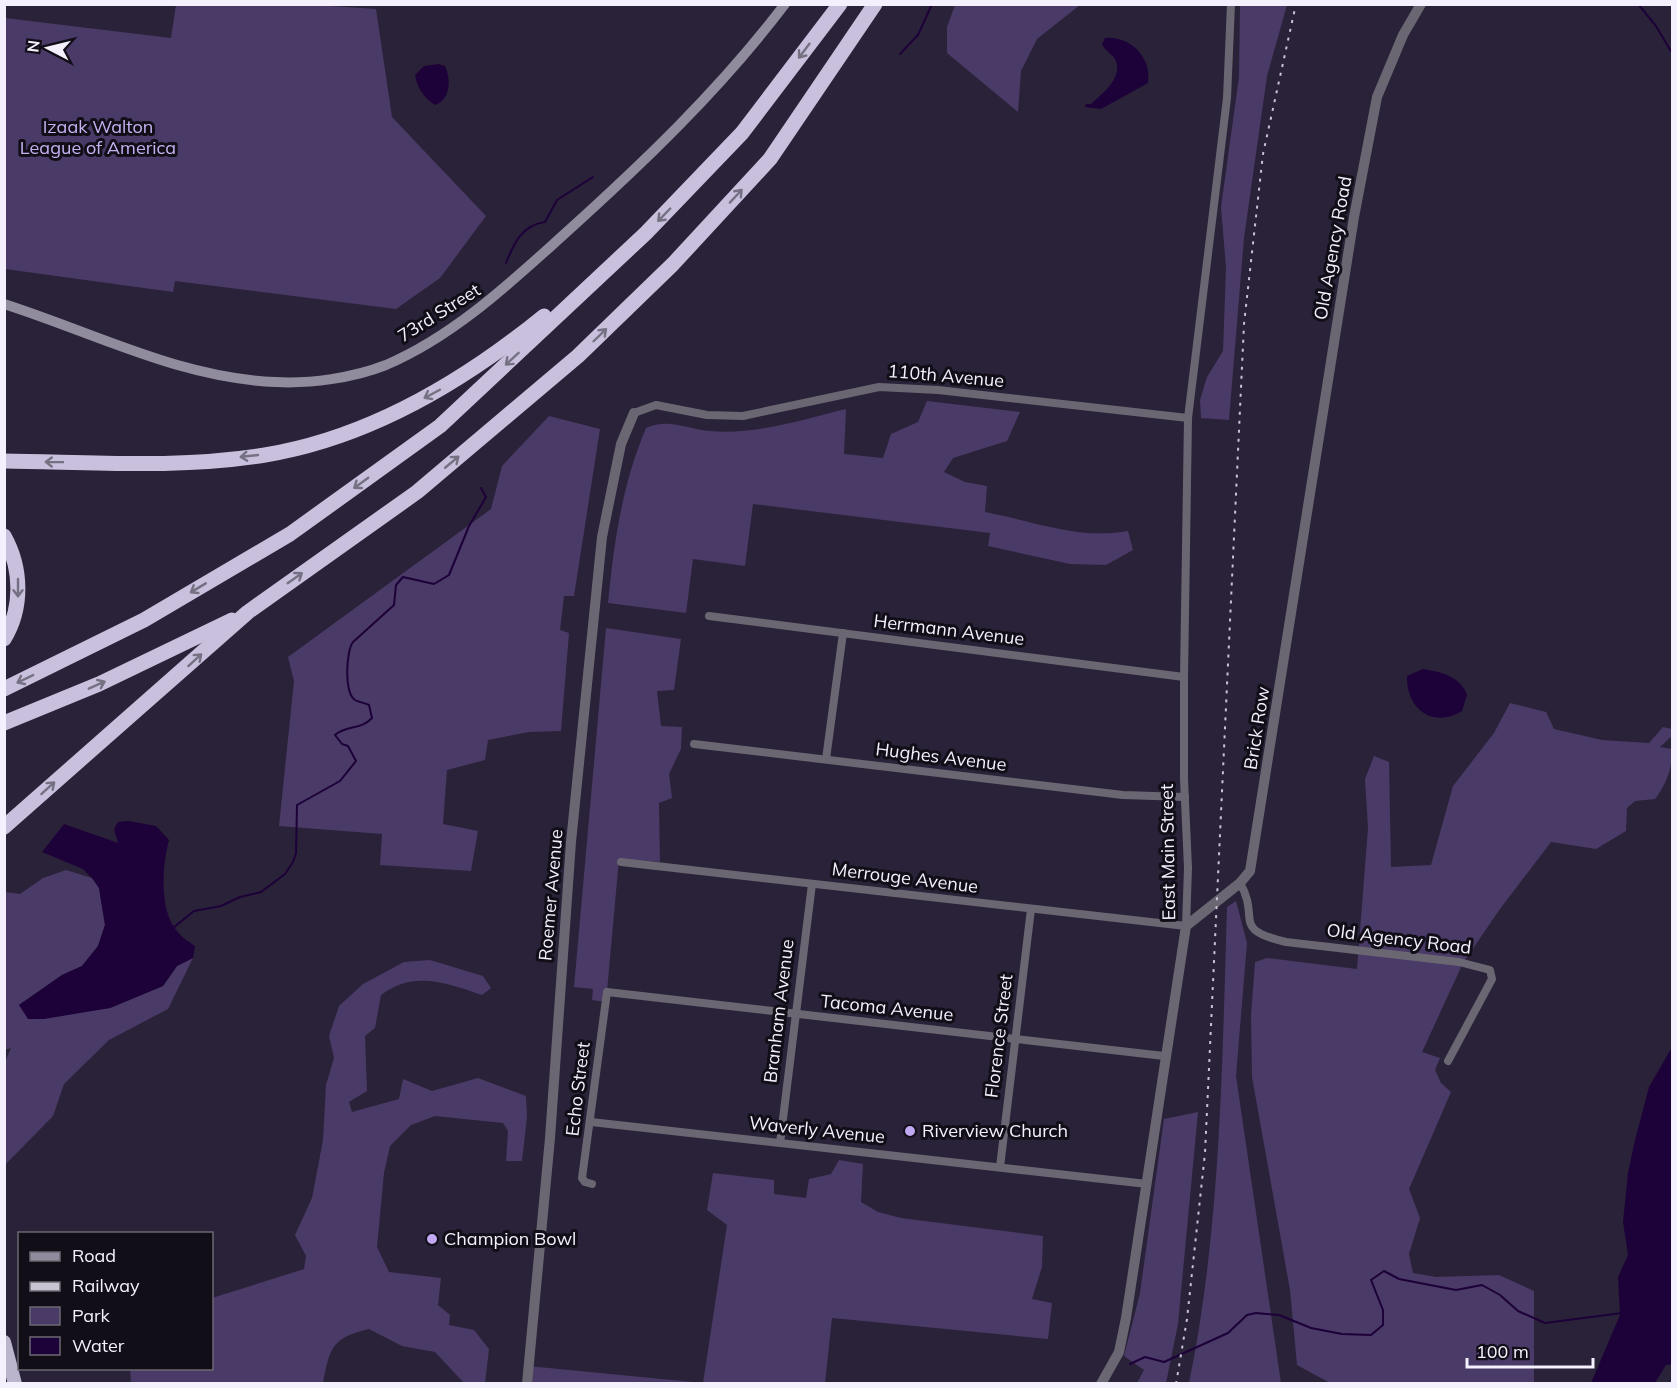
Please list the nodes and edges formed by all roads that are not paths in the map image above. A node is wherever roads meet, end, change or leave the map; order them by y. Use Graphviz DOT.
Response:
graph roads {
  1 [pos="786,4"];
  2 [pos="840,4"];
  3 [pos="875,4"];
  4 [pos="1231,4"];
  5 [pos="1422,4"];
  6 [pos="646,233"];
  7 [pos="4,304"];
  8 [pos="634,413"];
  9 [pos="1188,418"];
  10 [pos="4,461"];
  11 [pos="1307,506"];
  12 [pos="4,536"];
  13 [pos="248,612"];
  14 [pos="709,616"];
  15 [pos="843,633"];
  16 [pos="4,639"];
  17 [pos="1184,677"];
  18 [pos="4,689"];
  19 [pos="4,723"];
  20 [pos="694,744"];
  21 [pos="826,759"];
  22 [pos="1185,797"];
  23 [pos="4,827"];
  24 [pos="621,862"];
  25 [pos="1240,883"];
  26 [pos="812,884"];
  27 [pos="1031,909"];
  28 [pos="1186,926"];
  29 [pos="607,992"];
  30 [pos="796,1014"];
  31 [pos="1016,1039"];
  32 [pos="1164,1056"];
  33 [pos="1448,1061"];
  34 [pos="591,1122"];
  35 [pos="780,1143"];
  36 [pos="1000,1167"];
  37 [pos="1147,1184"];
  38 [pos="592,1185"];
  39 [pos="4,1342"];
  40 [pos="15,1383"];
  41 [pos="527,1383"];
  42 [pos="1101,1383"];
  1 -- 7 [label="main road, 73rd Street"];
  2 -- 6 [label="highway, one-way"];
  13 -- 3 [label="highway, one-way"];
  4 -- 9 [label="street, East Main Street"];
  5 -- 11 [label="street, Old Agency Road"];
  6 -- 10 [label="highway, one-way"];
  6 -- 18 [label="highway, one-way"];
  8 -- 9 [label="street, 110th Avenue"];
  8 -- 41 [label="street, Roemer Avenue"];
  9 -- 17 [label="street, East Main Street"];
  11 -- 25 [label="street, Brick Row"];
  12 -- 16 [label="highway, one-way"];
  19 -- 13 [label="highway, one-way"];
  23 -- 13 [label="highway, one-way"];
  14 -- 15 [label="street, Herrmann Avenue"];
  15 -- 17 [label="street, Herrmann Avenue"];
  15 -- 21 [label="street"];
  17 -- 22 [label="street, East Main Street"];
  20 -- 21 [label="street, Hughes Avenue"];
  21 -- 22 [label="street, Hughes Avenue"];
  22 -- 28 [label="street, East Main Street"];
  24 -- 26 [label="street, Merrouge Avenue"];
  25 -- 28 [label="street, Brick Row"];
  25 -- 33 [label="street, Old Agency Road"];
  26 -- 27 [label="street, Merrouge Avenue"];
  26 -- 30 [label="street, Branham Avenue"];
  27 -- 28 [label="street, Merrouge Avenue"];
  27 -- 31 [label="street, Florence Street"];
  28 -- 32 [label="street, East Main Street"];
  29 -- 30 [label="street, Tacoma Avenue"];
  29 -- 34 [label="street, Echo Street"];
  30 -- 31 [label="street, Tacoma Avenue"];
  30 -- 35 [label="street, Branham Avenue"];
  31 -- 32 [label="street, Tacoma Avenue"];
  31 -- 36 [label="street, Florence Street"];
  32 -- 37 [label="street, East Main Street"];
  34 -- 35 [label="street, Waverly Avenue"];
  34 -- 38 [label="street, Echo Street"];
  35 -- 36 [label="street, Waverly Avenue"];
  36 -- 37 [label="street, Waverly Avenue"];
  37 -- 42 [label="street, East Main Street"];
  39 -- 40 [label="highway"];
}
